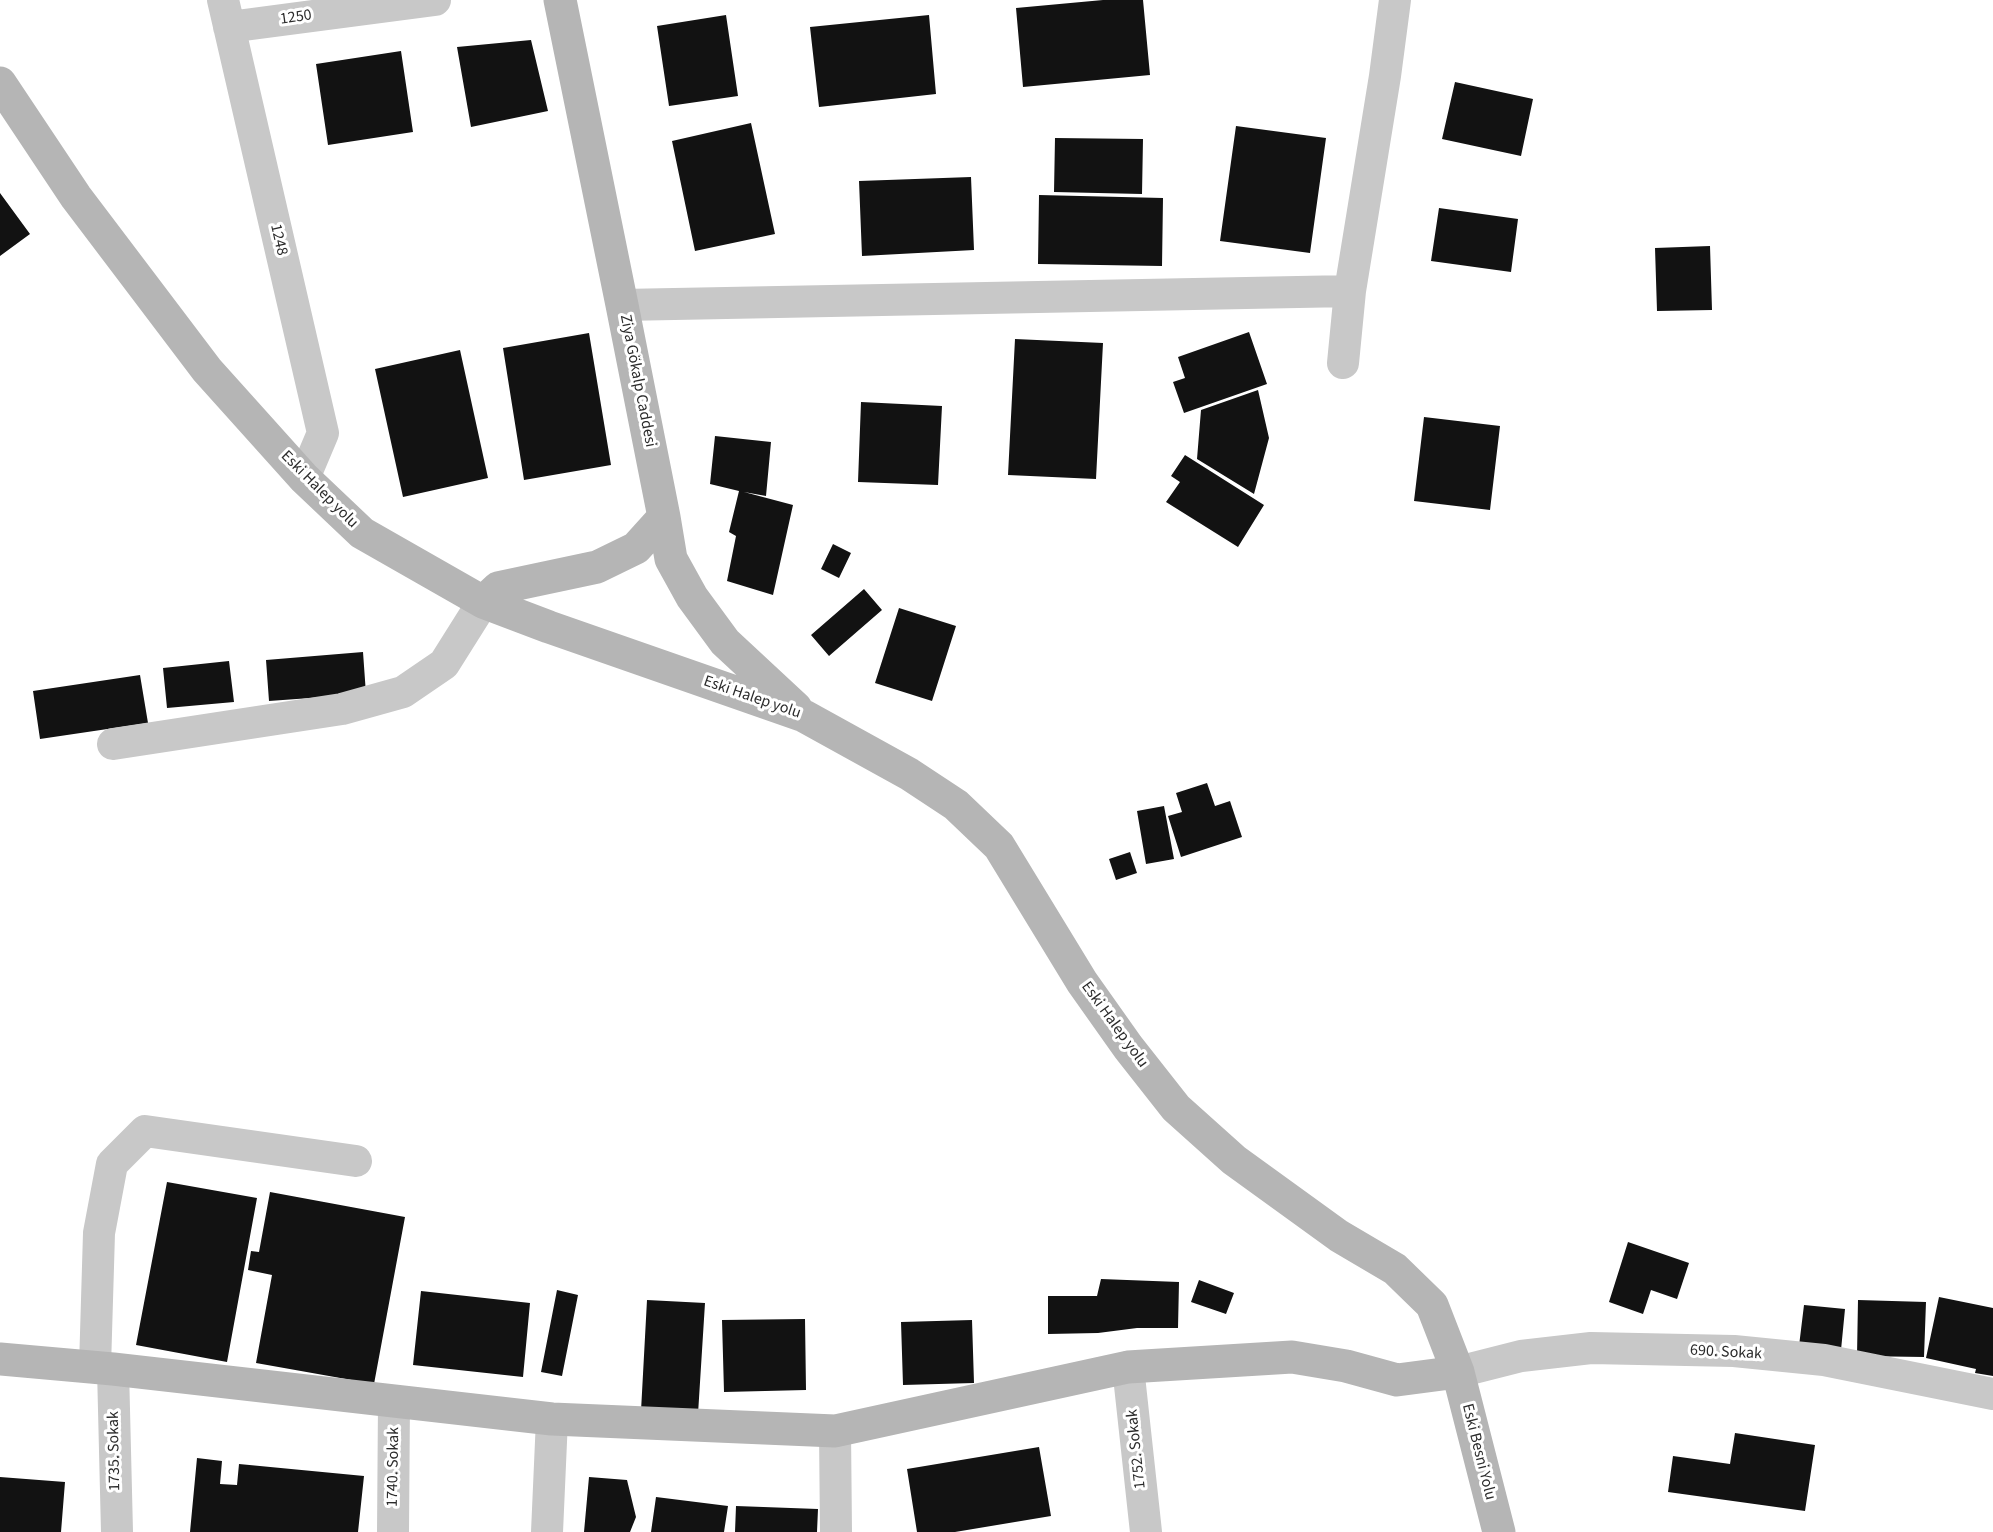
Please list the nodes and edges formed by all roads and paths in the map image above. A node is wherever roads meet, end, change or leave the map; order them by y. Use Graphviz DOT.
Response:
graph roads {
  1 [pos="435,0"];
  2 [pos="560,0"];
  3 [pos="1395,0"];
  4 [pos="226,14"];
  5 [pos="0,83"];
  6 [pos="1350,291"];
  7 [pos="622,305"];
  8 [pos="1343,363"];
  9 [pos="304,478"];
  10 [pos="664,517"];
  11 [pos="483,602"];
  12 [pos="804,716"];
  13 [pos="113,744"];
  14 [pos="356,1161"];
  15 [pos="0,1359"];
  16 [pos="1128,1367"];
  17 [pos="104,1368"];
  18 [pos="1458,1372"];
  19 [pos="1993,1394"];
  20 [pos="394,1402"];
  21 [pos="552,1419"];
  22 [pos="835,1431"];
  23 [pos="117,1532"];
  24 [pos="393,1532"];
  25 [pos="547,1532"];
  26 [pos="836,1532"];
  27 [pos="1146,1532"];
  28 [pos="1499,1532"];
  1 -- 4 [label="street, 1250"];
  2 -- 7 [label="street, Ziya Gökalp Caddesi"];
  3 -- 6 [label="street"];
  4 -- 9 [label="street, 1248"];
  5 -- 9 [label="street, Eski Halep yolu"];
  6 -- 7 [label="street"];
  6 -- 8 [label="street"];
  7 -- 10 [label="street, Ziya Gökalp Caddesi"];
  9 -- 11 [label="street, Eski Halep yolu"];
  10 -- 11 [label="street"];
  10 -- 12 [label="street, Ziya Gökalp Caddesi"];
  11 -- 12 [label="street, Eski Halep yolu"];
  11 -- 13 [label="street"];
  12 -- 18 [label="street, Eski Halep yolu"];
  14 -- 17 [label="street, 1735. Sokak"];
  15 -- 17 [label="street"];
  16 -- 18 [label="street"];
  16 -- 22 [label="street"];
  16 -- 27 [label="street, 1752. Sokak"];
  17 -- 20 [label="street"];
  17 -- 23 [label="street, 1735. Sokak"];
  18 -- 19 [label="street, 690. Sokak"];
  18 -- 28 [label="street, Eski Besni Yolu"];
  20 -- 21 [label="street"];
  20 -- 24 [label="street, 1740. Sokak"];
  21 -- 22 [label="street"];
  21 -- 25 [label="street"];
  22 -- 26 [label="street"];
}
